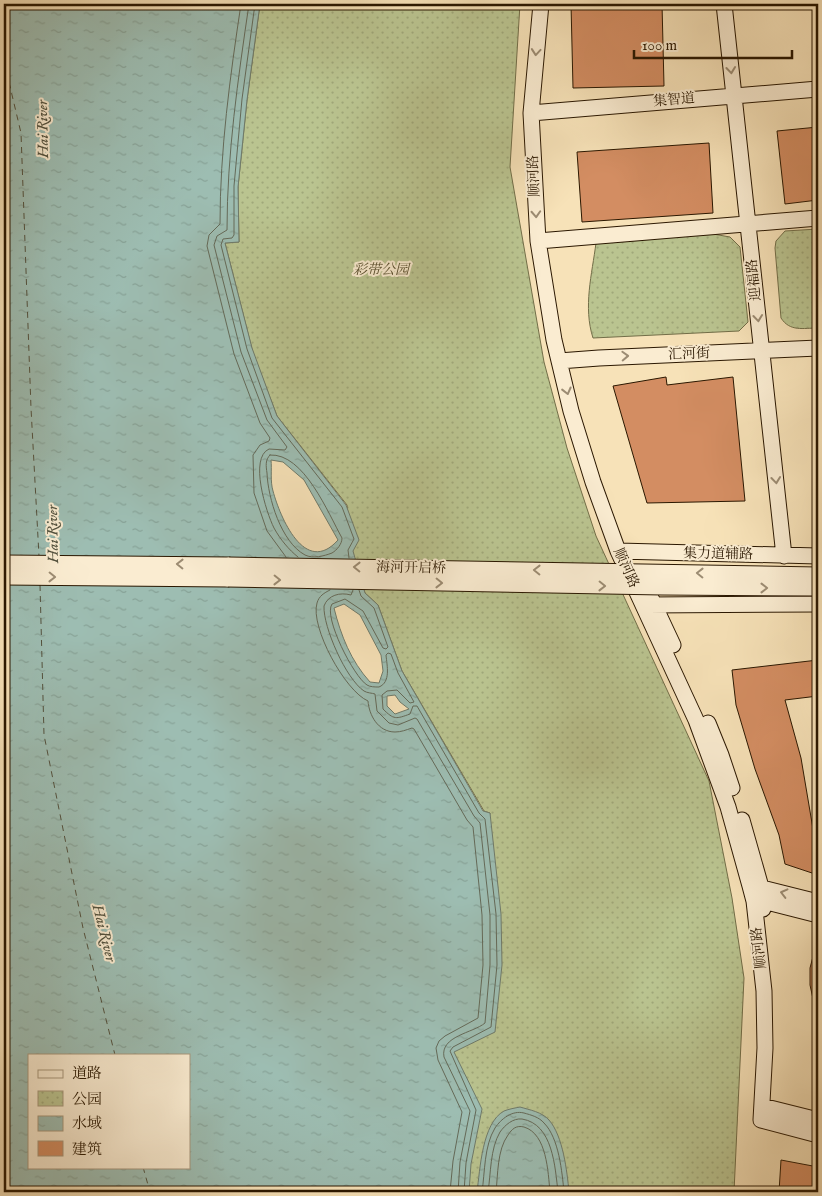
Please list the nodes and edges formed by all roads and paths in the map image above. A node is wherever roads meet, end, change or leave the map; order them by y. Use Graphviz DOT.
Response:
graph roads {
  1 [pos="540,4"];
  2 [pos="724,4"];
  3 [pos="818,89"];
  4 [pos="734,95"];
  5 [pos="531,113"];
  6 [pos="818,218"];
  7 [pos="748,224"];
  8 [pos="538,241"];
  9 [pos="818,348"];
  10 [pos="761,351"];
  11 [pos="559,361"];
  12 [pos="623,552"];
  13 [pos="784,556"];
  14 [pos="818,556"];
  15 [pos="4,562"];
  16 [pos="818,575"];
  17 [pos="4,576"];
  18 [pos="818,588"];
  19 [pos="818,604"];
  20 [pos="649,605"];
  21 [pos="757,894"];
  22 [pos="818,902"];
  23 [pos="818,915"];
  24 [pos="766,1114"];
  25 [pos="818,1120"];
  26 [pos="818,1135"];
  1 -- 5 [label="street, 顺河路, one-way"];
  2 -- 4 [label="street, 迎福路, one-way"];
  3 -- 4 [label="street, 集智道"];
  4 -- 5 [label="street, 集智道"];
  4 -- 7 [label="street, 迎福路"];
  5 -- 8 [label="street, 顺河路, one-way"];
  6 -- 7 [label="street"];
  7 -- 8 [label="street"];
  7 -- 10 [label="street, 迎福路, one-way"];
  8 -- 11 [label="street, 顺河路"];
  9 -- 10 [label="street, 汇河街"];
  11 -- 10 [label="street, 汇河街, one-way"];
  10 -- 13 [label="street, 迎福路, one-way"];
  11 -- 12 [label="street, 顺河路, one-way"];
  12 -- 13 [label="street, 集力道辅路"];
  12 -- 20 [label="street, 顺河路"];
  13 -- 14 [label="street, 集力道辅路"];
  16 -- 15 [label="street, 海河开启桥, one-way, bridge"];
  17 -- 18 [label="street, 海河开启桥, one-way, bridge"];
  19 -- 20 [label="street"];
  20 -- 21 [label="street, 顺河路"];
  22 -- 21 [label="street, one-way"];
  21 -- 23 [label="street"];
  21 -- 24 [label="street, 顺河路"];
  24 -- 25 [label="street"];
  24 -- 26 [label="street"];
}
